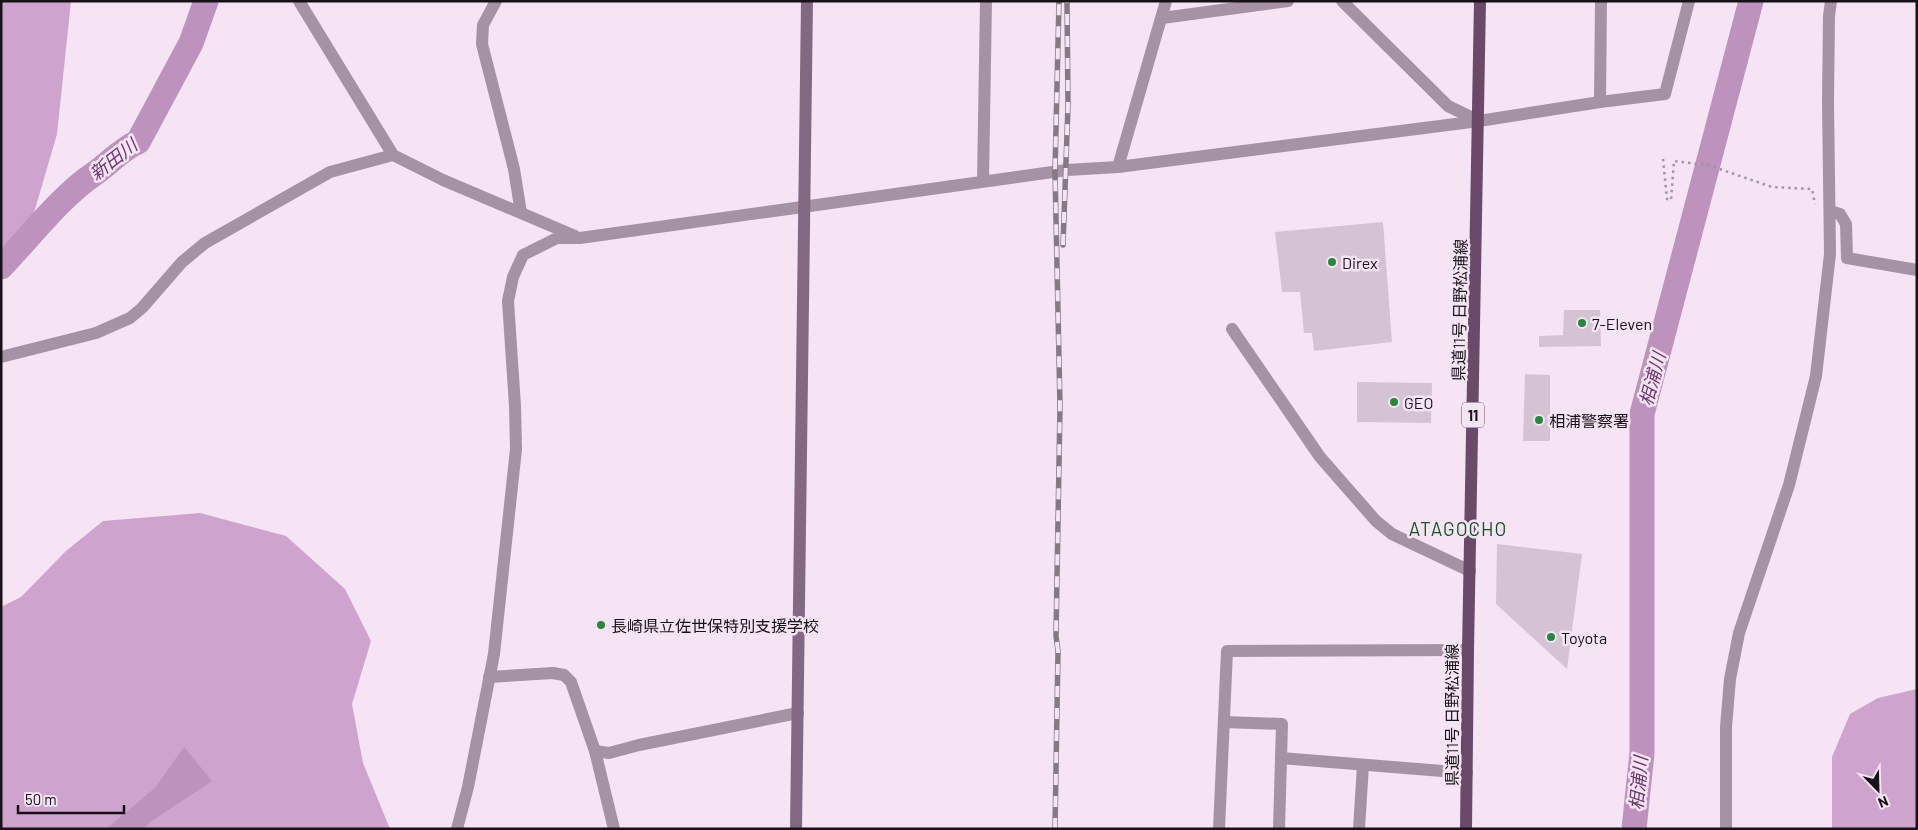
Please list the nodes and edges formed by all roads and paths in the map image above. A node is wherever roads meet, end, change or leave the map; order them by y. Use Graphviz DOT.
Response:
graph roads {
  1 [pos="299,1"];
  2 [pos="496,1"];
  3 [pos="807,1"];
  4 [pos="986,1"];
  5 [pos="1166,1"];
  6 [pos="1288,1"];
  7 [pos="1342,1"];
  8 [pos="1480,1"];
  9 [pos="1601,1"];
  10 [pos="1689,1"];
  11 [pos="1831,1"];
  12 [pos="1162,18"];
  13 [pos="1600,102"];
  14 [pos="1479,121"];
  15 [pos="393,155"];
  16 [pos="1663,159"];
  17 [pos="1118,167"];
  18 [pos="982,181"];
  19 [pos="1812,189"];
  20 [pos="805,207"];
  21 [pos="1830,211"];
  22 [pos="521,213"];
  23 [pos="580,238"];
  24 [pos="1917,270"];
  25 [pos="1232,328"];
  26 [pos="1,357"];
  27 [pos="1470,571"];
  28 [pos="1468,650"];
  29 [pos="489,677"];
  30 [pos="798,713"];
  31 [pos="1224,722"];
  32 [pos="595,751"];
  33 [pos="1281,758"];
  34 [pos="1363,765"];
  35 [pos="1467,773"];
  36 [pos="457,829"];
  37 [pos="614,829"];
  38 [pos="796,829"];
  39 [pos="1219,829"];
  40 [pos="1279,829"];
  41 [pos="1359,829"];
  42 [pos="1466,829"];
  43 [pos="1726,829"];
  1 -- 15 [label="street"];
  2 -- 22 [label="street"];
  3 -- 20 [label="street"];
  4 -- 18 [label="street"];
  5 -- 12 [label="street"];
  6 -- 12 [label="street"];
  7 -- 14 [label="street"];
  8 -- 14 [label="main road, 県道11号 日野松浦線 / 11"];
  9 -- 13 [label="street"];
  10 -- 13 [label="street"];
  11 -- 21 [label="street"];
  12 -- 17 [label="street"];
  13 -- 14 [label="street"];
  14 -- 17 [label="street"];
  14 -- 27 [label="main road, 県道11号 日野松浦線 / 11"];
  15 -- 22 [label="street"];
  15 -- 26 [label="street"];
  16 -- 19 [label="path"];
  17 -- 18 [label="street"];
  18 -- 20 [label="street"];
  20 -- 23 [label="street"];
  20 -- 30 [label="street"];
  21 -- 24 [label="street"];
  21 -- 43 [label="street"];
  22 -- 23 [label="street"];
  23 -- 29 [label="street"];
  25 -- 27 [label="street"];
  27 -- 28 [label="main road, 県道11号 日野松浦線 / 11"];
  28 -- 31 [label="street"];
  28 -- 35 [label="main road, 県道11号 日野松浦線 / 11"];
  29 -- 32 [label="street"];
  29 -- 36 [label="street"];
  30 -- 32 [label="street"];
  30 -- 38 [label="street"];
  31 -- 33 [label="street"];
  31 -- 39 [label="street"];
  32 -- 37 [label="street"];
  33 -- 34 [label="street"];
  33 -- 40 [label="street"];
  34 -- 35 [label="street"];
  34 -- 41 [label="street"];
  35 -- 42 [label="main road, 県道11号 日野松浦線 / 11"];
}
